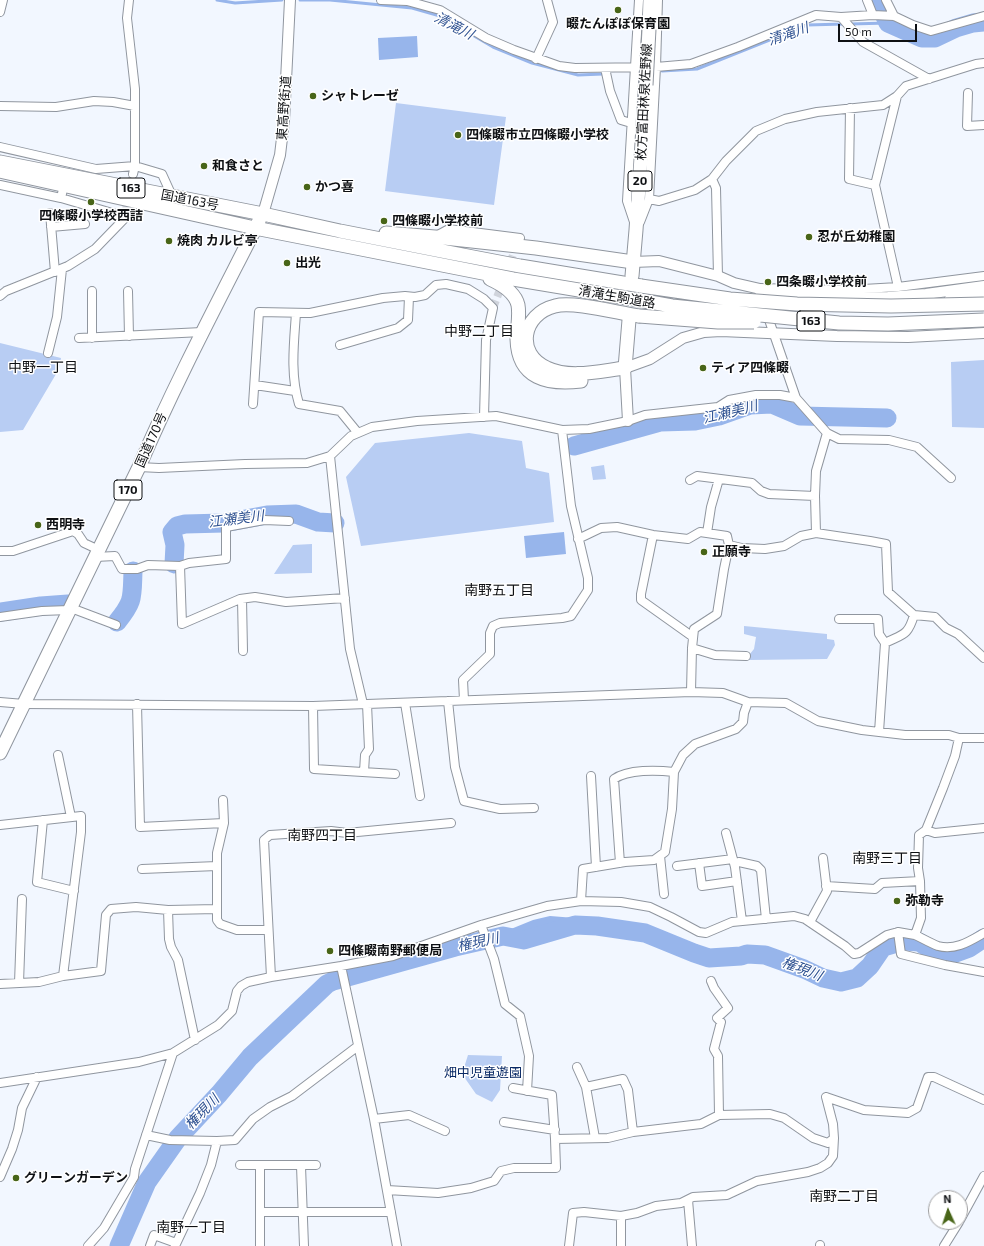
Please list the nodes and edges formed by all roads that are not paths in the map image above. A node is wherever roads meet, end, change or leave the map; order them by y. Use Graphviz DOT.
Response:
graph roads {
  1 [pos="3,0"];
  2 [pos="129,0"];
  3 [pos="290,0"];
  4 [pos="381,0"];
  5 [pos="546,0"];
  6 [pos="639,0"];
  7 [pos="650,0"];
  8 [pos="658,0"];
  9 [pos="867,0"];
  10 [pos="886,0"];
  11 [pos="0,12"];
  12 [pos="875,15"];
  13 [pos="891,16"];
  14 [pos="984,16"];
  15 [pos="843,19"];
  16 [pos="536,59"];
  17 [pos="984,63"];
  18 [pos="634,67"];
  19 [pos="656,67"];
  20 [pos="605,68"];
  21 [pos="929,79"];
  22 [pos="968,93"];
  23 [pos="897,96"];
  24 [pos="0,106"];
  25 [pos="136,106"];
  26 [pos="850,108"];
  27 [pos="631,123"];
  28 [pos="984,126"];
  29 [pos="0,147"];
  30 [pos="0,162"];
  31 [pos="134,170"];
  32 [pos="0,172"];
  33 [pos="712,179"];
  34 [pos="0,185"];
  35 [pos="64,185"];
  36 [pos="876,186"];
  37 [pos="172,196"];
  38 [pos="61,198"];
  39 [pos="649,199"];
  40 [pos="50,213"];
  41 [pos="263,214"];
  42 [pos="85,224"];
  43 [pos="51,227"];
  44 [pos="256,228"];
  45 [pos="636,230"];
  46 [pos="356,233"];
  47 [pos="435,236"];
  48 [pos="520,238"];
  49 [pos="633,262"];
  50 [pos="468,269"];
  51 [pos="58,270"];
  52 [pos="632,276"];
  53 [pos="718,276"];
  54 [pos="984,276"];
  55 [pos="984,286"];
  56 [pos="898,287"];
  57 [pos="758,288"];
  58 [pos="92,291"];
  59 [pos="128,291"];
  60 [pos="0,296"];
  61 [pos="984,296"];
  62 [pos="409,297"];
  63 [pos="984,304"];
  64 [pos="918,305"];
  65 [pos="296,313"];
  66 [pos="634,318"];
  67 [pos="984,320"];
  68 [pos="808,321"];
  69 [pos="202,332"];
  70 [pos="774,333"];
  71 [pos="984,333"];
  72 [pos="129,336"];
  73 [pos="79,338"];
  74 [pos="92,338"];
  75 [pos="340,345"];
  76 [pos="48,353"];
  77 [pos="625,368"];
  78 [pos="256,385"];
  79 [pos="295,391"];
  80 [pos="796,398"];
  81 [pos="254,404"];
  82 [pos="484,417"];
  83 [pos="628,421"];
  84 [pos="562,430"];
  85 [pos="358,433"];
  86 [pos="827,433"];
  87 [pos="330,456"];
  88 [pos="139,467"];
  89 [pos="720,478"];
  90 [pos="951,478"];
  91 [pos="690,480"];
  92 [pos="815,496"];
  93 [pos="290,521"];
  94 [pos="707,533"];
  95 [pos="816,533"];
  96 [pos="653,534"];
  97 [pos="578,539"];
  98 [pos="729,545"];
  99 [pos="0,552"];
  100 [pos="97,554"];
  101 [pos="180,566"];
  102 [pos="345,598"];
  103 [pos="242,599"];
  104 [pos="70,609"];
  105 [pos="914,615"];
  106 [pos="0,617"];
  107 [pos="839,619"];
  108 [pos="116,625"];
  109 [pos="693,637"];
  110 [pos="885,643"];
  111 [pos="692,648"];
  112 [pos="243,651"];
  113 [pos="746,656"];
  114 [pos="984,658"];
  115 [pos="691,692"];
  116 [pos="464,700"];
  117 [pos="448,701"];
  118 [pos="0,702"];
  119 [pos="748,702"];
  120 [pos="405,703"];
  121 [pos="24,704"];
  122 [pos="137,704"];
  123 [pos="365,704"];
  124 [pos="313,706"];
  125 [pos="879,732"];
  126 [pos="959,738"];
  127 [pos="984,738"];
  128 [pos="0,753"];
  129 [pos="58,755"];
  130 [pos="364,772"];
  131 [pos="674,772"];
  132 [pos="395,774"];
  133 [pos="591,776"];
  134 [pos="420,796"];
  135 [pos="223,800"];
  136 [pos="534,808"];
  137 [pos="71,817"];
  138 [pos="43,820"];
  139 [pos="224,823"];
  140 [pos="451,823"];
  141 [pos="0,825"];
  142 [pos="984,828"];
  143 [pos="926,830"];
  144 [pos="726,833"];
  145 [pos="660,856"];
  146 [pos="823,858"];
  147 [pos="736,860"];
  148 [pos="620,863"];
  149 [pos="699,863"];
  150 [pos="217,866"];
  151 [pos="677,866"];
  152 [pos="596,867"];
  153 [pos="142,869"];
  154 [pos="737,881"];
  155 [pos="920,881"];
  156 [pos="826,886"];
  157 [pos="74,891"];
  158 [pos="664,894"];
  159 [pos="22,899"];
  160 [pos="581,901"];
  161 [pos="217,909"];
  162 [pos="168,910"];
  163 [pos="766,919"];
  164 [pos="742,921"];
  165 [pos="810,922"];
  166 [pos="481,925"];
  167 [pos="268,930"];
  168 [pos="984,933"];
  169 [pos="915,935"];
  170 [pos="898,936"];
  171 [pos="341,966"];
  172 [pos="984,972"];
  173 [pos="63,976"];
  174 [pos="271,976"];
  175 [pos="711,981"];
  176 [pos="19,983"];
  177 [pos="0,984"];
  178 [pos="195,1040"];
  179 [pos="358,1046"];
  180 [pos="173,1053"];
  181 [pos="577,1067"];
  182 [pos="37,1077"];
  183 [pos="0,1083"];
  184 [pos="586,1087"];
  185 [pos="513,1088"];
  186 [pos="527,1091"];
  187 [pos="984,1100"];
  188 [pos="719,1115"];
  189 [pos="374,1119"];
  190 [pos="504,1122"];
  191 [pos="554,1130"];
  192 [pos="445,1131"];
  193 [pos="633,1132"];
  194 [pos="146,1135"];
  195 [pos="595,1138"];
  196 [pos="834,1138"];
  197 [pos="555,1139"];
  198 [pos="217,1142"];
  199 [pos="240,1165"];
  200 [pos="260,1165"];
  201 [pos="301,1166"];
  202 [pos="316,1166"];
  203 [pos="984,1176"];
  204 [pos="0,1177"];
  205 [pos="387,1190"];
  206 [pos="688,1200"];
  207 [pos="968,1205"];
  208 [pos="260,1212"];
  209 [pos="303,1212"];
  210 [pos="391,1212"];
  211 [pos="620,1216"];
  212 [pos="954,1230"];
  213 [pos="175,1245"];
  214 [pos="88,1246"];
  215 [pos="150,1246"];
  216 [pos="260,1246"];
  217 [pos="304,1246"];
  218 [pos="397,1246"];
  219 [pos="569,1246"];
  220 [pos="622,1246"];
  221 [pos="692,1246"];
  222 [pos="944,1246"];
  1 -- 11 [label="street"];
  2 -- 25 [label="street"];
  3 -- 41 [label="street, 東高野街道"];
  4 -- 16 [label="street"];
  5 -- 16 [label="street"];
  6 -- 18 [label="street"];
  7 -- 45 [label="main road, 枚方富田林泉佐野線 / 20, bridge"];
  8 -- 19 [label="street"];
  9 -- 12 [label="street"];
  10 -- 13 [label="street"];
  12 -- 13 [label="street"];
  12 -- 15 [label="street"];
  13 -- 14 [label="street"];
  15 -- 19 [label="street"];
  15 -- 21 [label="street"];
  16 -- 20 [label="street"];
  17 -- 21 [label="street"];
  18 -- 19 [label="street"];
  18 -- 20 [label="street"];
  18 -- 27 [label="street"];
  19 -- 39 [label="street"];
  20 -- 27 [label="street"];
  21 -- 23 [label="street"];
  22 -- 28 [label="street"];
  23 -- 26 [label="street"];
  23 -- 36 [label="street"];
  24 -- 25 [label="street"];
  25 -- 31 [label="street"];
  26 -- 33 [label="street"];
  26 -- 36 [label="street"];
  27 -- 45 [label="street"];
  29 -- 31 [label="street"];
  30 -- 37 [label="main road, 国道163号 / 163"];
  31 -- 37 [label="street"];
  32 -- 35 [label="main road, 国道163号 / 163"];
  33 -- 39 [label="street"];
  33 -- 53 [label="street"];
  34 -- 38 [label="street"];
  35 -- 38 [label="street"];
  35 -- 44 [label="main road, 国道163号 / 163"];
  36 -- 56 [label="street"];
  37 -- 41 [label="main road, 国道163号 / 163"];
  38 -- 51 [label="street"];
  39 -- 45 [label="street"];
  40 -- 43 [label="street"];
  41 -- 44 [label="main road, 国道170号 / 170"];
  41 -- 46 [label="main road, 国道163号 / 163"];
  42 -- 43 [label="street"];
  43 -- 51 [label="street"];
  44 -- 50 [label="main road, 清滝生駒道路 / 163"];
  44 -- 69 [label="main road, 国道170号 / 170"];
  45 -- 49 [label="main road, 枚方富田林泉佐野線 / 20"];
  46 -- 47 [label="main road"];
  46 -- 64 [label="main road, 清滝生駒道路 / 163, bridge"];
  47 -- 48 [label="street"];
  47 -- 49 [label="main road"];
  49 -- 52 [label="main road, 枚方富田林泉佐野線 / 20"];
  49 -- 53 [label="street"];
  50 -- 68 [label="main road, 清滝生駒道路 / 163, bridge"];
  50 -- 77 [label="main road"];
  51 -- 60 [label="street"];
  51 -- 76 [label="street"];
  53 -- 57 [label="street"];
  54 -- 56 [label="street"];
  55 -- 57 [label="street"];
  56 -- 57 [label="street"];
  57 -- 70 [label="street"];
  58 -- 74 [label="street"];
  59 -- 72 [label="street"];
  61 -- 64 [label="main road, 163, bridge"];
  62 -- 65 [label="street"];
  62 -- 75 [label="street"];
  62 -- 82 [label="street"];
  63 -- 64 [label="main road, 清滝生駒道路 / 163, bridge"];
  65 -- 78 [label="street"];
  65 -- 79 [label="street"];
  66 -- 68 [label="main road, 163, bridge"];
  66 -- 77 [label="main road"];
  66 -- 77 [label="main road, 163"];
  67 -- 68 [label="main road, 清滝生駒道路 / 163, bridge"];
  69 -- 72 [label="street"];
  69 -- 88 [label="main road, 国道170号 / 170"];
  70 -- 71 [label="street"];
  70 -- 77 [label="street"];
  70 -- 80 [label="street"];
  72 -- 74 [label="street"];
  73 -- 74 [label="street"];
  77 -- 83 [label="street"];
  78 -- 79 [label="street"];
  78 -- 81 [label="street"];
  79 -- 85 [label="street"];
  80 -- 83 [label="street"];
  80 -- 86 [label="street"];
  82 -- 84 [label="street"];
  82 -- 85 [label="street"];
  83 -- 84 [label="street"];
  84 -- 97 [label="street"];
  85 -- 87 [label="street"];
  86 -- 90 [label="street"];
  86 -- 92 [label="street"];
  87 -- 88 [label="street"];
  87 -- 102 [label="street"];
  88 -- 100 [label="main road, 国道170号 / 170"];
  89 -- 91 [label="street"];
  89 -- 92 [label="street"];
  89 -- 94 [label="street"];
  92 -- 95 [label="street"];
  93 -- 101 [label="street"];
  94 -- 96 [label="street"];
  94 -- 98 [label="street"];
  95 -- 98 [label="street"];
  95 -- 105 [label="street"];
  96 -- 97 [label="street"];
  96 -- 109 [label="street"];
  97 -- 116 [label="street"];
  98 -- 109 [label="street"];
  99 -- 100 [label="street"];
  100 -- 101 [label="street"];
  100 -- 104 [label="main road, 国道170号 / 170"];
  101 -- 103 [label="street"];
  102 -- 103 [label="street"];
  102 -- 123 [label="street"];
  103 -- 112 [label="street"];
  104 -- 106 [label="street"];
  104 -- 108 [label="street"];
  104 -- 121 [label="main road, 国道170号 / 170"];
  105 -- 110 [label="street"];
  105 -- 114 [label="street"];
  107 -- 110 [label="street"];
  109 -- 111 [label="street"];
  110 -- 125 [label="street"];
  111 -- 113 [label="street"];
  111 -- 115 [label="street"];
  115 -- 116 [label="street"];
  115 -- 119 [label="street"];
  116 -- 117 [label="street"];
  117 -- 120 [label="street"];
  117 -- 136 [label="street"];
  118 -- 121 [label="street"];
  119 -- 125 [label="street"];
  119 -- 131 [label="street"];
  120 -- 123 [label="street"];
  120 -- 134 [label="street"];
  121 -- 122 [label="street"];
  121 -- 128 [label="main road, 国道170号 / 170"];
  122 -- 124 [label="street"];
  122 -- 139 [label="street"];
  123 -- 124 [label="street"];
  123 -- 130 [label="street"];
  124 -- 130 [label="street"];
  125 -- 126 [label="street"];
  126 -- 127 [label="street"];
  126 -- 143 [label="street"];
  129 -- 137 [label="street"];
  130 -- 132 [label="street"];
  131 -- 145 [label="street"];
  131 -- 148 [label="street"];
  133 -- 152 [label="street"];
  135 -- 139 [label="street"];
  137 -- 138 [label="street"];
  137 -- 157 [label="street"];
  138 -- 141 [label="street"];
  138 -- 157 [label="street"];
  139 -- 150 [label="street"];
  140 -- 167 [label="street"];
  142 -- 143 [label="street"];
  143 -- 155 [label="street"];
  144 -- 147 [label="street"];
  145 -- 148 [label="street"];
  145 -- 158 [label="street"];
  146 -- 156 [label="street"];
  147 -- 149 [label="street"];
  147 -- 154 [label="street"];
  147 -- 163 [label="street"];
  148 -- 152 [label="street"];
  149 -- 151 [label="street"];
  149 -- 154 [label="street"];
  150 -- 153 [label="street"];
  150 -- 161 [label="street"];
  152 -- 160 [label="street"];
  154 -- 164 [label="street"];
  155 -- 156 [label="street"];
  155 -- 169 [label="street"];
  156 -- 165 [label="street"];
  157 -- 173 [label="street"];
  159 -- 176 [label="street"];
  160 -- 164 [label="street"];
  160 -- 166 [label="street"];
  161 -- 162 [label="street"];
  161 -- 167 [label="street"];
  162 -- 173 [label="street"];
  162 -- 178 [label="street"];
  163 -- 164 [label="street"];
  163 -- 165 [label="street"];
  165 -- 170 [label="street"];
  166 -- 171 [label="street"];
  166 -- 186 [label="street"];
  167 -- 174 [label="street"];
  168 -- 169 [label="street"];
  169 -- 170 [label="street"];
  170 -- 172 [label="street"];
  171 -- 174 [label="street"];
  171 -- 179 [label="street"];
  173 -- 176 [label="street"];
  174 -- 178 [label="street"];
  175 -- 188 [label="street"];
  176 -- 177 [label="street"];
  178 -- 180 [label="street"];
  179 -- 189 [label="street"];
  179 -- 198 [label="street"];
  180 -- 182 [label="street"];
  180 -- 194 [label="street"];
  181 -- 184 [label="street"];
  182 -- 183 [label="street"];
  182 -- 204 [label="street"];
  184 -- 193 [label="street"];
  184 -- 195 [label="street"];
  185 -- 186 [label="street"];
  186 -- 191 [label="street"];
  187 -- 196 [label="street"];
  188 -- 193 [label="street"];
  188 -- 196 [label="street"];
  189 -- 192 [label="street"];
  189 -- 205 [label="street"];
  190 -- 191 [label="street"];
  191 -- 197 [label="street"];
  193 -- 195 [label="street"];
  194 -- 198 [label="street"];
  194 -- 214 [label="street"];
  195 -- 197 [label="street"];
  196 -- 206 [label="street"];
  197 -- 205 [label="street"];
  198 -- 213 [label="street"];
  199 -- 200 [label="street"];
  200 -- 201 [label="street"];
  200 -- 208 [label="street"];
  201 -- 202 [label="street"];
  201 -- 209 [label="street"];
  203 -- 207 [label="street"];
  205 -- 210 [label="street"];
  206 -- 211 [label="street"];
  206 -- 221 [label="street"];
  208 -- 209 [label="street"];
  208 -- 216 [label="street"];
  209 -- 210 [label="street"];
  209 -- 217 [label="street"];
  210 -- 218 [label="street"];
  211 -- 219 [label="street"];
  211 -- 220 [label="street"];
  212 -- 222 [label="street"];
  213 -- 215 [label="street"];
}
